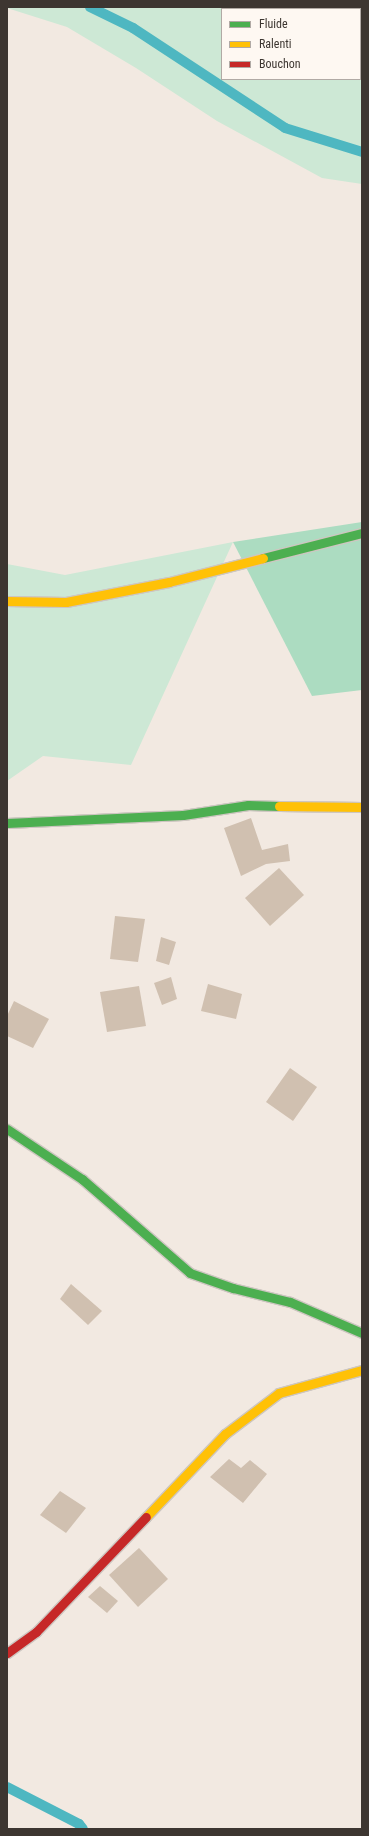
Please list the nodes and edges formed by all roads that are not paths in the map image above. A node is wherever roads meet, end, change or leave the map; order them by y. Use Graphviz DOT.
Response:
graph roads {
  1 [pos="362,533"];
  2 [pos="7,601"];
  3 [pos="362,807"];
  4 [pos="7,823"];
  5 [pos="7,1128"];
  6 [pos="362,1333"];
  7 [pos="362,1370"];
  8 [pos="7,1653"];
  1 -- 2 [label="main road"];
  3 -- 4 [label="main road"];
  5 -- 6 [label="main road"];
  7 -- 8 [label="main road"];
}
